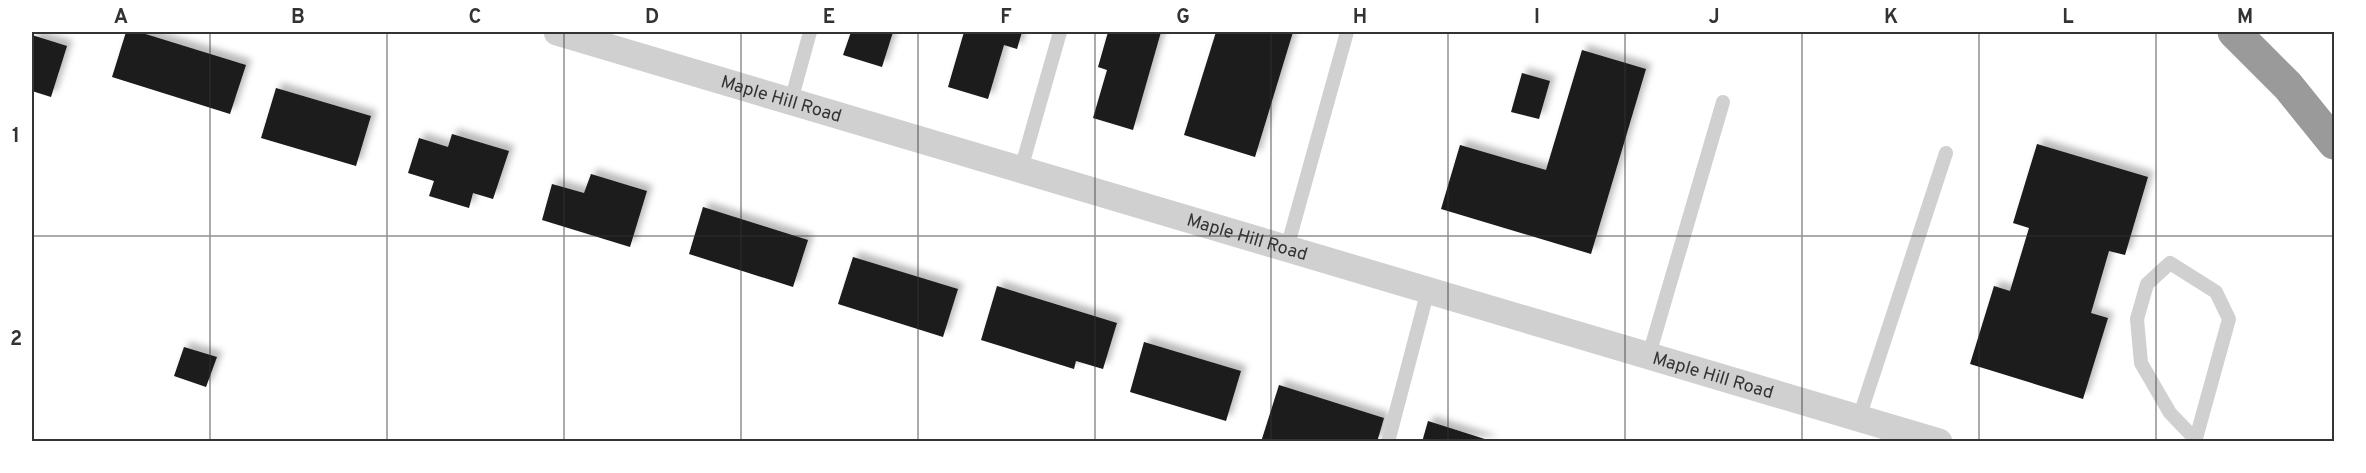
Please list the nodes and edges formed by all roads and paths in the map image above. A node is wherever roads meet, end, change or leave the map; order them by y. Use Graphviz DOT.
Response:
graph roads {
  1 [pos="557,32"];
  2 [pos="810,32"];
  3 [pos="1060,32"];
  4 [pos="1347,32"];
  5 [pos="2234,32"];
  6 [pos="791,101"];
  7 [pos="1723,102"];
  8 [pos="2334,143"];
  9 [pos="1946,153"];
  10 [pos="1021,169"];
  11 [pos="1287,248"];
  12 [pos="1428,290"];
  13 [pos="1649,356"];
  14 [pos="1858,418"];
  15 [pos="1388,441"];
  16 [pos="1939,441"];
  17 [pos="2195,441"];
  1 -- 6 [label="street, Maple Hill Road"];
  2 -- 6 [label="lane"];
  3 -- 10 [label="lane"];
  4 -- 11 [label="lane"];
  5 -- 8 [label="highway"];
  6 -- 10 [label="street, Maple Hill Road"];
  7 -- 13 [label="lane"];
  9 -- 14 [label="lane"];
  10 -- 11 [label="street, Maple Hill Road"];
  11 -- 12 [label="street, Maple Hill Road"];
  12 -- 13 [label="street, Maple Hill Road"];
  12 -- 15 [label="lane"];
  13 -- 14 [label="street, Maple Hill Road"];
  14 -- 16 [label="street, Maple Hill Road"];
  17 -- 17 [label="lane"];
}
